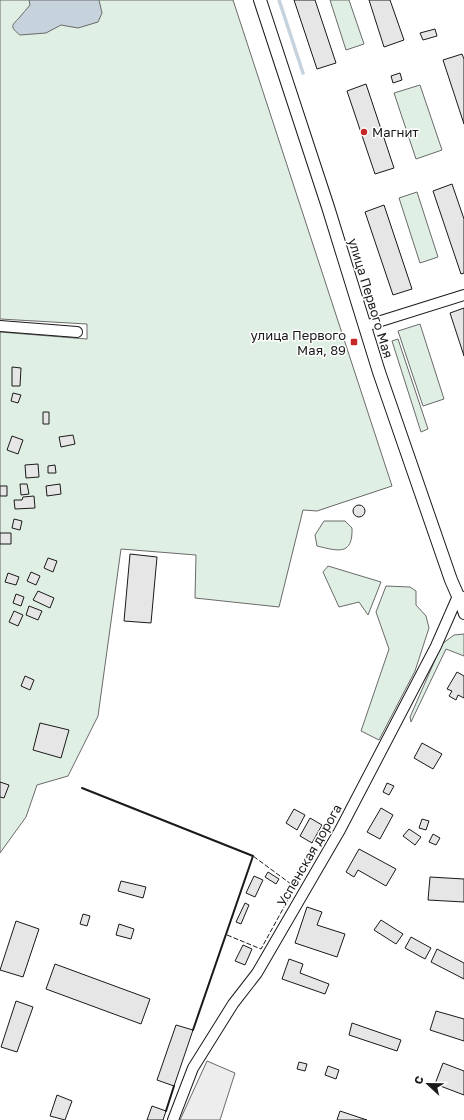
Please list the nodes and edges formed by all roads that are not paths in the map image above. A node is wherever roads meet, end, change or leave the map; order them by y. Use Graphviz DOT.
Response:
graph roads {
  1 [pos="260,0"];
  2 [pos="464,296"];
  3 [pos="0,326"];
  4 [pos="365,326"];
  5 [pos="78,332"];
  6 [pos="461,597"];
  7 [pos="464,614"];
  8 [pos="173,1120"];
  1 -- 4 [label="street, улица Первого Мая"];
  2 -- 4 [label="street"];
  3 -- 5 [label="street"];
  4 -- 6 [label="street, улица Первого Мая"];
  6 -- 7 [label="street"];
  6 -- 8 [label="street, Успенская дорога"];
}
